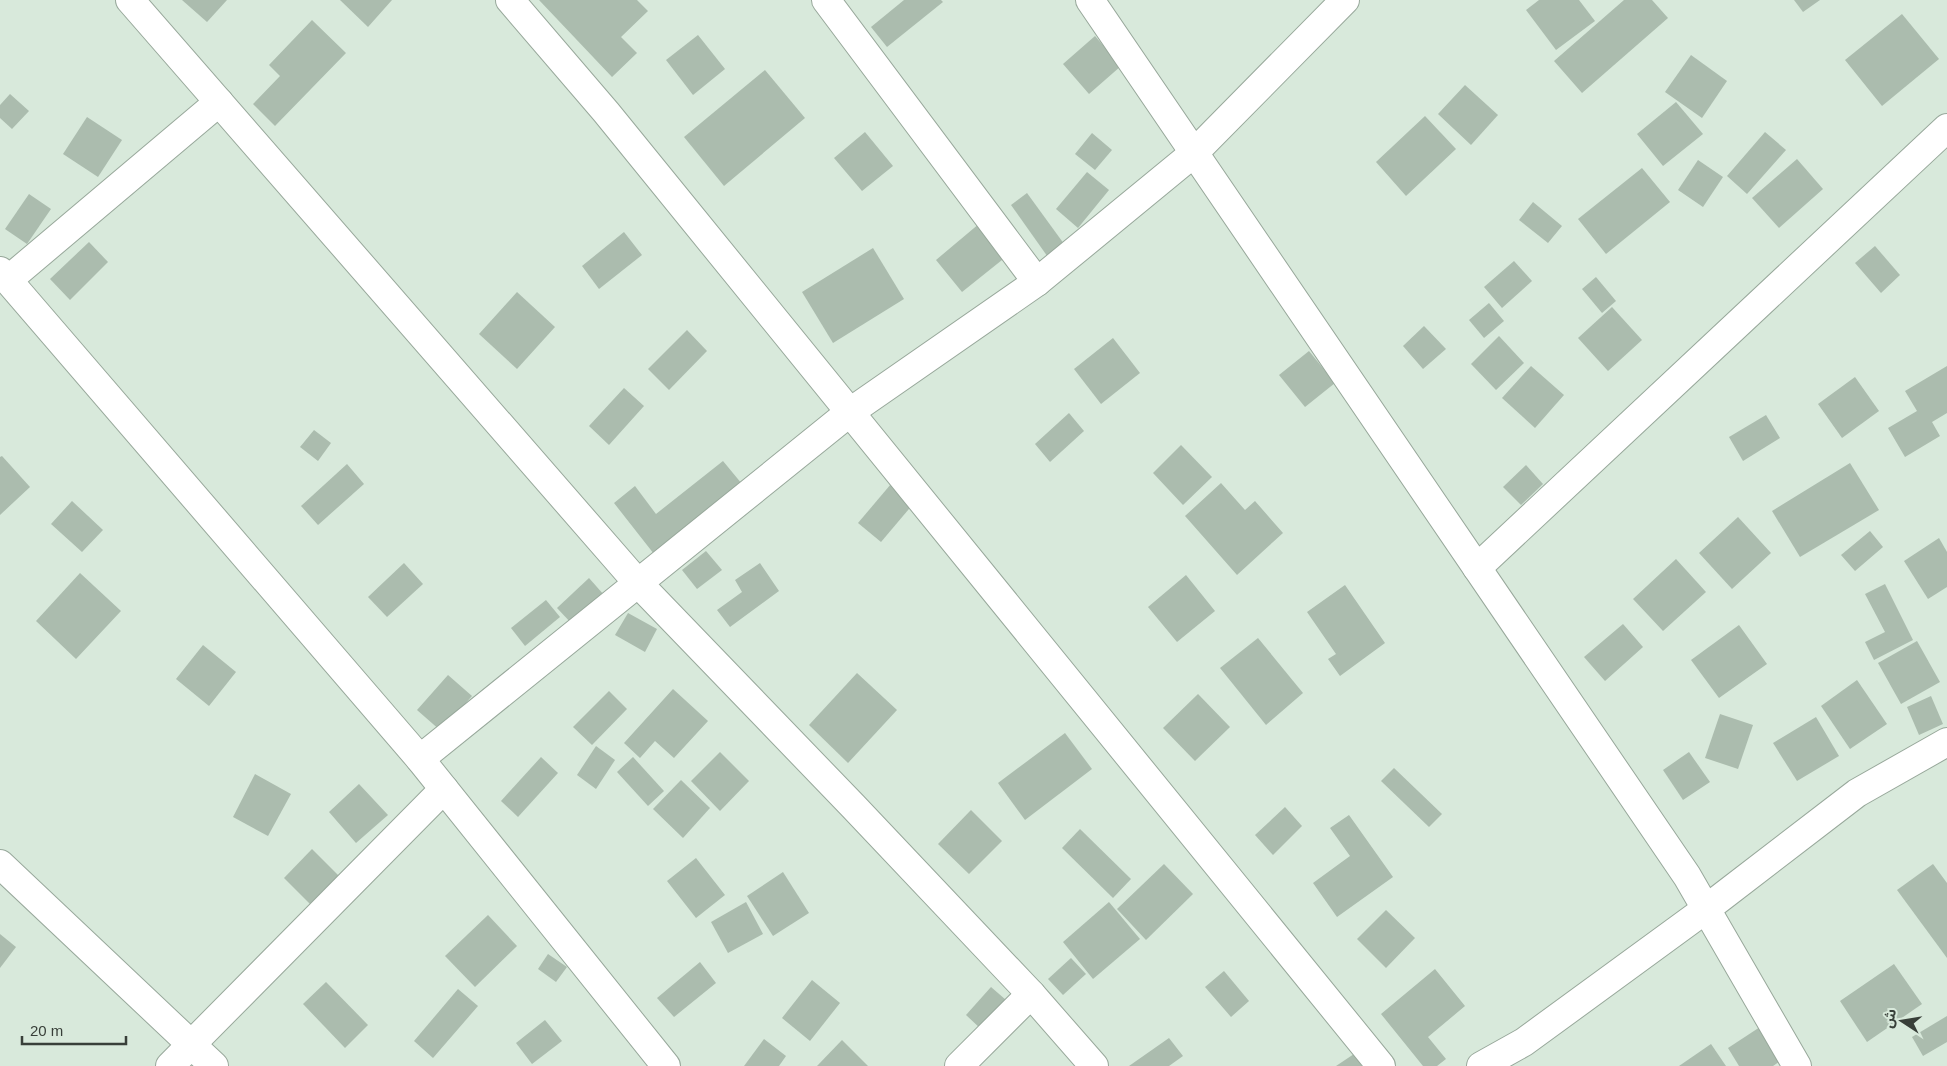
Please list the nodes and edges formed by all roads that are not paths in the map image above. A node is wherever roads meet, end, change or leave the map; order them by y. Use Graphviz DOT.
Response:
graph roads {
  1 [pos="130,0"];
  2 [pos="510,0"];
  3 [pos="826,0"];
  4 [pos="1090,0"];
  5 [pos="1345,0"];
  6 [pos="219,102"];
  7 [pos="1947,128"];
  8 [pos="1194,153"];
  9 [pos="4,276"];
  10 [pos="1037,282"];
  11 [pos="850,412"];
  12 [pos="1477,568"];
  13 [pos="636,582"];
  14 [pos="1947,742"];
  15 [pos="420,758"];
  16 [pos="444,789"];
  17 [pos="0,864"];
  18 [pos="1706,909"];
  19 [pos="1031,994"];
  20 [pos="191,1045"];
  21 [pos="170,1066"];
  22 [pos="214,1066"];
  23 [pos="666,1066"];
  24 [pos="959,1066"];
  25 [pos="1094,1066"];
  26 [pos="1381,1066"];
  27 [pos="1481,1066"];
  28 [pos="1796,1066"];
  1 -- 6 [label="street"];
  2 -- 11 [label="street"];
  3 -- 10 [label="street"];
  4 -- 8 [label="street"];
  5 -- 8 [label="street"];
  6 -- 9 [label="street"];
  6 -- 13 [label="street"];
  7 -- 12 [label="street"];
  8 -- 10 [label="street"];
  8 -- 12 [label="street"];
  9 -- 15 [label="street"];
  10 -- 11 [label="street"];
  11 -- 13 [label="street"];
  11 -- 26 [label="street"];
  12 -- 18 [label="street"];
  13 -- 15 [label="street"];
  13 -- 19 [label="street"];
  14 -- 18 [label="street"];
  15 -- 16 [label="street"];
  16 -- 20 [label="street"];
  16 -- 23 [label="street"];
  17 -- 20 [label="street"];
  18 -- 27 [label="street"];
  18 -- 28 [label="street"];
  19 -- 24 [label="street"];
  19 -- 25 [label="street"];
  20 -- 21 [label="street"];
  20 -- 22 [label="street"];
}
